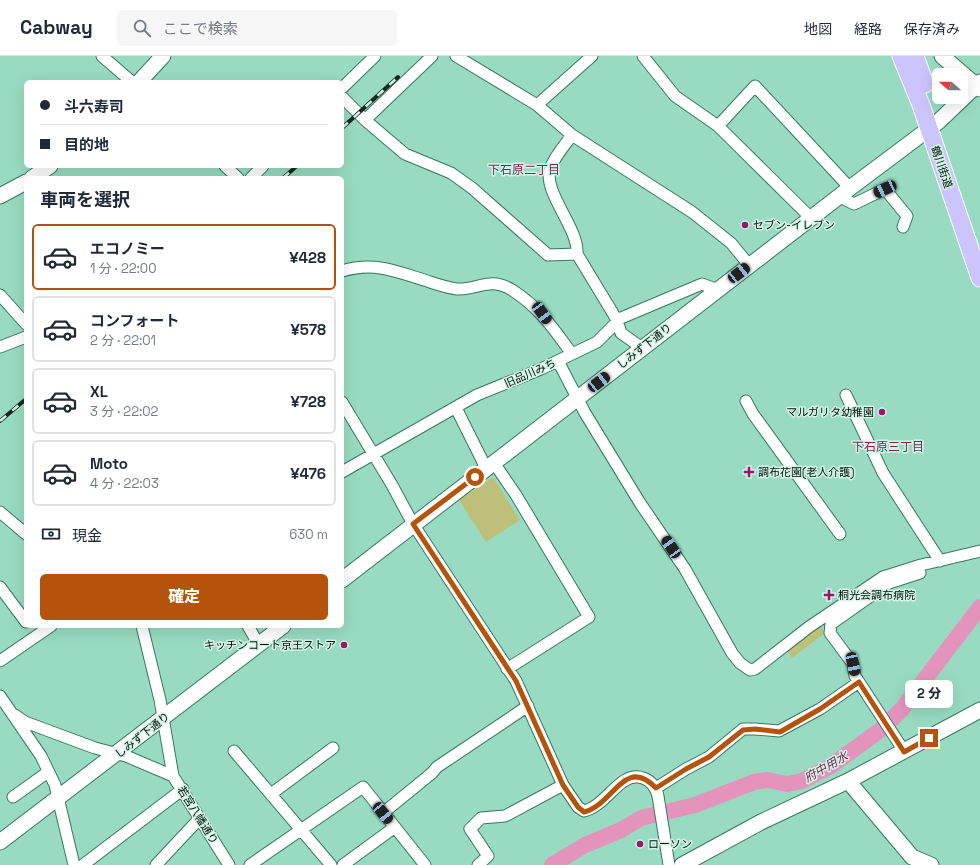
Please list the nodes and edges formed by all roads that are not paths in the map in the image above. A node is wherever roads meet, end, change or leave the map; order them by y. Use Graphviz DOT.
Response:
graph roads {
  1 [pos="102,56"];
  2 [pos="164,56"];
  3 [pos="375,56"];
  4 [pos="432,56"];
  5 [pos="456,56"];
  6 [pos="592,56"];
  7 [pos="643,56"];
  8 [pos="901,56"];
  9 [pos="915,56"];
  10 [pos="942,56"];
  11 [pos="130,80"];
  12 [pos="141,80"];
  13 [pos="344,86"];
  14 [pos="979,86"];
  15 [pos="344,99"];
  16 [pos="537,105"];
  17 [pos="365,120"];
  18 [pos="933,125"];
  19 [pos="718,126"];
  20 [pos="572,135"];
  21 [pos="47,168"];
  22 [pos="227,168"];
  23 [pos="261,168"];
  24 [pos="35,176"];
  25 [pos="236,176"];
  26 [pos="253,176"];
  27 [pos="24,183"];
  28 [pos="844,192"];
  29 [pos="0,196"];
  30 [pos="811,218"];
  31 [pos="903,227"];
  32 [pos="980,242"];
  33 [pos="577,254"];
  34 [pos="749,265"];
  35 [pos="344,271"];
  36 [pos="980,278"];
  37 [pos="718,290"];
  38 [pos="0,295"];
  39 [pos="617,320"];
  40 [pos="24,322"];
  41 [pos="24,338"];
  42 [pos="0,347"];
  43 [pos="642,348"];
  44 [pos="572,354"];
  45 [pos="558,361"];
  46 [pos="846,395"];
  47 [pos="577,399"];
  48 [pos="746,401"];
  49 [pos="344,405"];
  50 [pos="456,408"];
  51 [pos="374,454"];
  52 [pos="490,466"];
  53 [pos="344,471"];
  54 [pos="0,512"];
  55 [pos="413,524"];
  56 [pos="24,532"];
  57 [pos="840,534"];
  58 [pos="980,551"];
  59 [pos="940,561"];
  60 [pos="344,578"];
  61 [pos="0,587"];
  62 [pos="24,619"];
  63 [pos="31,628"];
  64 [pos="48,628"];
  65 [pos="142,628"];
  66 [pos="249,628"];
  67 [pos="280,628"];
  68 [pos="37,636"];
  69 [pos="259,645"];
  70 [pos="0,661"];
  71 [pos="507,669"];
  72 [pos="859,682"];
  73 [pos="0,696"];
  74 [pos="528,706"];
  75 [pos="980,710"];
  76 [pos="15,716"];
  77 [pos="164,718"];
  78 [pos="333,748"];
  79 [pos="234,751"];
  80 [pos="904,752"];
  81 [pos="116,755"];
  82 [pos="48,772"];
  83 [pos="173,776"];
  84 [pos="848,781"];
  85 [pos="563,785"];
  86 [pos="656,788"];
  87 [pos="183,789"];
  88 [pos="271,794"];
  89 [pos="13,797"];
  90 [pos="58,799"];
  91 [pos="383,813"];
  92 [pos="200,818"];
  93 [pos="395,827"];
  94 [pos="301,829"];
  95 [pos="0,842"];
  96 [pos="227,864"];
  97 [pos="74,865"];
  98 [pos="83,865"];
  99 [pos="156,865"];
  100 [pos="250,865"];
  101 [pos="331,865"];
  102 [pos="344,865"];
  103 [pos="425,865"];
  104 [pos="478,865"];
  105 [pos="669,865"];
  106 [pos="682,865"];
  107 [pos="931,865"];
  1 -- 11 [label="street"];
  2 -- 12 [label="street"];
  3 -- 13 [label="street"];
  4 -- 17 [label="street"];
  5 -- 16 [label="street"];
  6 -- 16 [label="street"];
  7 -- 19 [label="street"];
  8 -- 18 [label="main road, 鶴川街道"];
  9 -- 18 [label="main road, 鶴川街道"];
  10 -- 14 [label="street"];
  14 -- 18 [label="street, しみず下通り"];
  15 -- 17 [label="street"];
  16 -- 20 [label="street"];
  17 -- 33 [label="street"];
  18 -- 28 [label="street, しみず下通り"];
  18 -- 32 [label="main road, 鶴川街道"];
  18 -- 36 [label="main road, 鶴川街道"];
  19 -- 28 [label="street"];
  19 -- 30 [label="street"];
  20 -- 33 [label="street"];
  20 -- 34 [label="street"];
  21 -- 24 [label="street"];
  22 -- 25 [label="street"];
  23 -- 26 [label="street"];
  27 -- 29 [label="street"];
  28 -- 30 [label="street, しみず下通り"];
  28 -- 31 [label="street"];
  30 -- 34 [label="street, しみず下通り"];
  33 -- 39 [label="street"];
  34 -- 37 [label="street, しみず下通り"];
  35 -- 44 [label="street"];
  37 -- 39 [label="street, 旧品川みち"];
  37 -- 43 [label="street, しみず下通り"];
  38 -- 40 [label="street"];
  39 -- 43 [label="street"];
  39 -- 44 [label="street, 旧品川みち"];
  41 -- 42 [label="street"];
  43 -- 47 [label="street, しみず下通り"];
  44 -- 45 [label="street, 旧品川みち"];
  45 -- 47 [label="street"];
  45 -- 50 [label="street, 旧品川みち"];
  46 -- 59 [label="street"];
  47 -- 52 [label="street, しみず下通り"];
  47 -- 59 [label="street"];
  48 -- 57 [label="street"];
  49 -- 51 [label="street"];
  50 -- 51 [label="street, 旧品川みち"];
  50 -- 52 [label="street"];
  51 -- 53 [label="street, 旧品川みち"];
  51 -- 55 [label="street"];
  52 -- 55 [label="street, しみず下通り"];
  52 -- 71 [label="street"];
  54 -- 56 [label="street"];
  55 -- 60 [label="street, しみず下通り"];
  55 -- 71 [label="street"];
  58 -- 59 [label="street"];
  59 -- 72 [label="street"];
  61 -- 62 [label="street"];
  63 -- 68 [label="street"];
  64 -- 68 [label="street"];
  65 -- 77 [label="street"];
  66 -- 69 [label="street"];
  67 -- 69 [label="street, しみず下通り"];
  68 -- 70 [label="street"];
  69 -- 77 [label="street, しみず下通り"];
  71 -- 74 [label="street"];
  72 -- 80 [label="street"];
  72 -- 86 [label="street"];
  73 -- 76 [label="street"];
  74 -- 85 [label="street"];
  74 -- 91 [label="street"];
  75 -- 80 [label="street"];
  76 -- 81 [label="street, 若宮八幡通り"];
  76 -- 82 [label="street"];
  77 -- 81 [label="street, しみず下通り"];
  77 -- 83 [label="street"];
  78 -- 88 [label="street"];
  79 -- 88 [label="street"];
  80 -- 84 [label="street"];
  81 -- 83 [label="street, 若宮八幡通り"];
  81 -- 90 [label="street, しみず下通り"];
  82 -- 89 [label="street"];
  82 -- 90 [label="street"];
  83 -- 87 [label="street, 若宮八幡通り"];
  84 -- 106 [label="street"];
  84 -- 107 [label="street"];
  85 -- 86 [label="street"];
  85 -- 104 [label="street"];
  86 -- 105 [label="street"];
  87 -- 92 [label="street, 若宮八幡通り"];
  87 -- 98 [label="street"];
  88 -- 94 [label="street"];
  90 -- 95 [label="street, しみず下通り"];
  90 -- 97 [label="street"];
  91 -- 93 [label="street"];
  91 -- 94 [label="street"];
  92 -- 96 [label="street, 若宮八幡通り"];
  92 -- 99 [label="street"];
  93 -- 102 [label="street"];
  93 -- 103 [label="street"];
  94 -- 100 [label="street"];
  94 -- 101 [label="street"];
}
